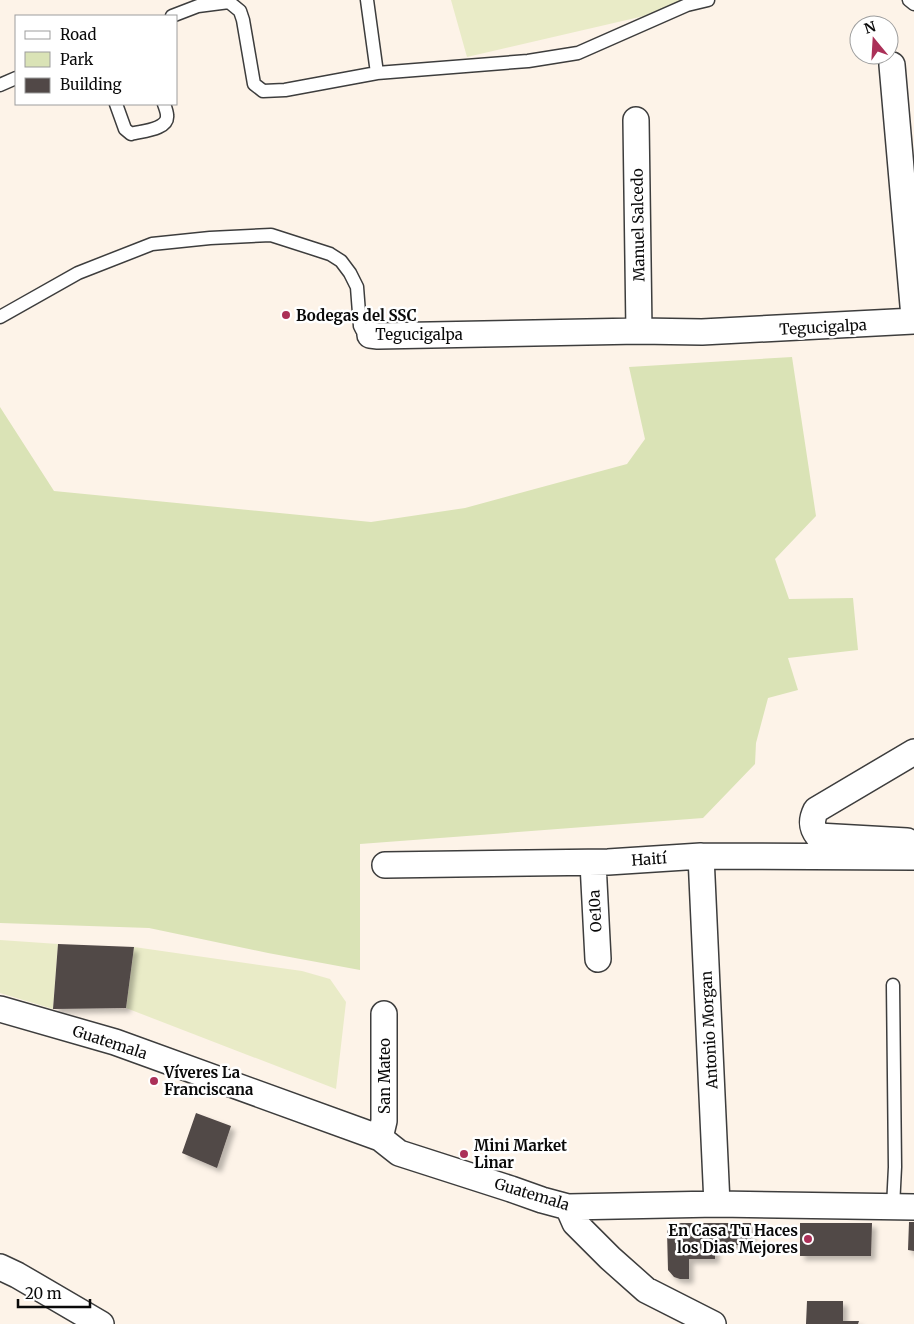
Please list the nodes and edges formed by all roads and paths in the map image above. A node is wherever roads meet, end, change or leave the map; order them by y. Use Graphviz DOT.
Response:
graph roads {
  1 [pos="367,0"];
  2 [pos="708,0"];
  3 [pos="909,0"];
  4 [pos="914,4"];
  5 [pos="175,15"];
  6 [pos="892,65"];
  7 [pos="377,73"];
  8 [pos="15,78"];
  9 [pos="0,85"];
  10 [pos="116,105"];
  11 [pos="164,105"];
  12 [pos="636,120"];
  13 [pos="0,317"];
  14 [pos="914,317"];
  15 [pos="914,322"];
  16 [pos="639,330"];
  17 [pos="370,335"];
  18 [pos="914,752"];
  19 [pos="914,841"];
  20 [pos="701,856"];
  21 [pos="914,857"];
  22 [pos="593,863"];
  23 [pos="385,865"];
  24 [pos="598,959"];
  25 [pos="892,985"];
  26 [pos="0,1009"];
  27 [pos="384,1014"];
  28 [pos="380,1138"];
  29 [pos="717,1204"];
  30 [pos="568,1207"];
  31 [pos="903,1207"];
  32 [pos="0,1267"];
  33 [pos="101,1324"];
  34 [pos="713,1324"];
  1 -- 7 [label="lane"];
  2 -- 7 [label="lane"];
  3 -- 4 [label="lane"];
  5 -- 7 [label="lane"];
  6 -- 14 [label="street"];
  8 -- 9 [label="lane"];
  10 -- 11 [label="lane"];
  12 -- 16 [label="street, Manuel Salcedo"];
  13 -- 17 [label="lane, Tegucigalpa"];
  15 -- 16 [label="street, Tegucigalpa"];
  16 -- 17 [label="street, Tegucigalpa"];
  18 -- 19 [label="street"];
  20 -- 21 [label="street, Haití"];
  20 -- 22 [label="street, Haití"];
  20 -- 29 [label="street, Antonio Morgan"];
  22 -- 23 [label="street, Haití"];
  22 -- 24 [label="street, Oe10a"];
  25 -- 31 [label="lane"];
  26 -- 28 [label="street, Guatemala"];
  27 -- 28 [label="street, San Mateo"];
  28 -- 30 [label="street, Guatemala"];
  29 -- 30 [label="street, Guatemala"];
  29 -- 31 [label="street, Guatemala"];
  30 -- 34 [label="street"];
  32 -- 33 [label="street"];
}
